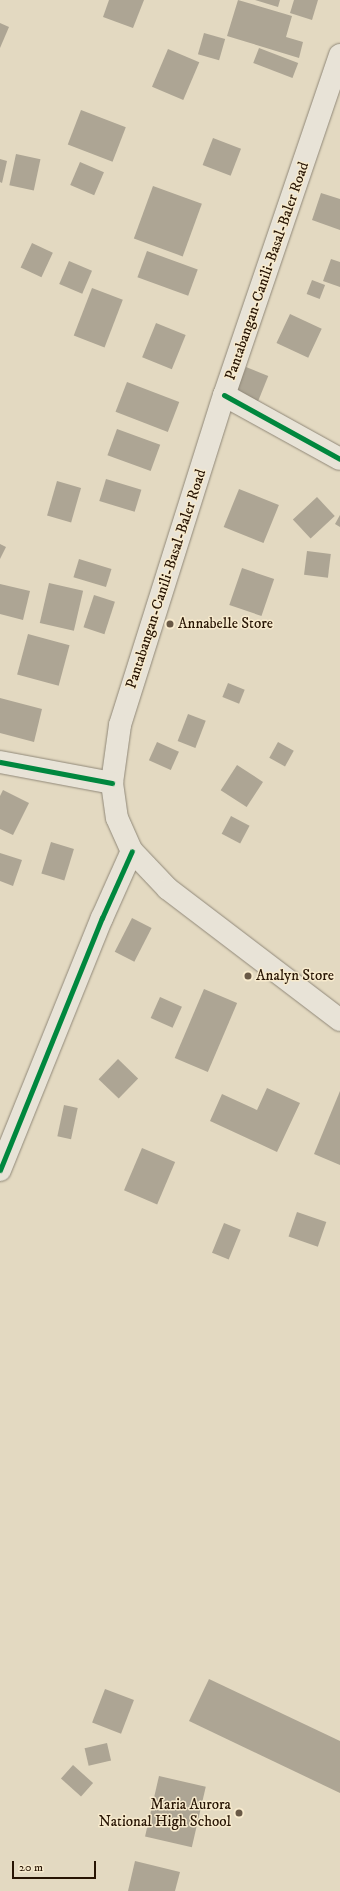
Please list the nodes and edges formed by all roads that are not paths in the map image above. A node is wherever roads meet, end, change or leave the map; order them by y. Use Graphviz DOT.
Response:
graph roads {
  1 [pos="340,55"];
  2 [pos="224,395"];
  3 [pos="340,459"];
  4 [pos="0,762"];
  5 [pos="112,783"];
  6 [pos="132,852"];
  7 [pos="340,1020"];
  8 [pos="0,1170"];
  1 -- 2 [label="main road, Pantabangan-Canili-Basal-Baler Road"];
  2 -- 3 [label="main road"];
  2 -- 5 [label="main road, Pantabangan-Canili-Basal-Baler Road"];
  4 -- 5 [label="main road"];
  5 -- 6 [label="main road, Pantabangan-Canili-Basal-Baler Road"];
  6 -- 7 [label="main road, Pantabangan-Canili-Basal-Baler Road"];
  6 -- 8 [label="main road"];
}
